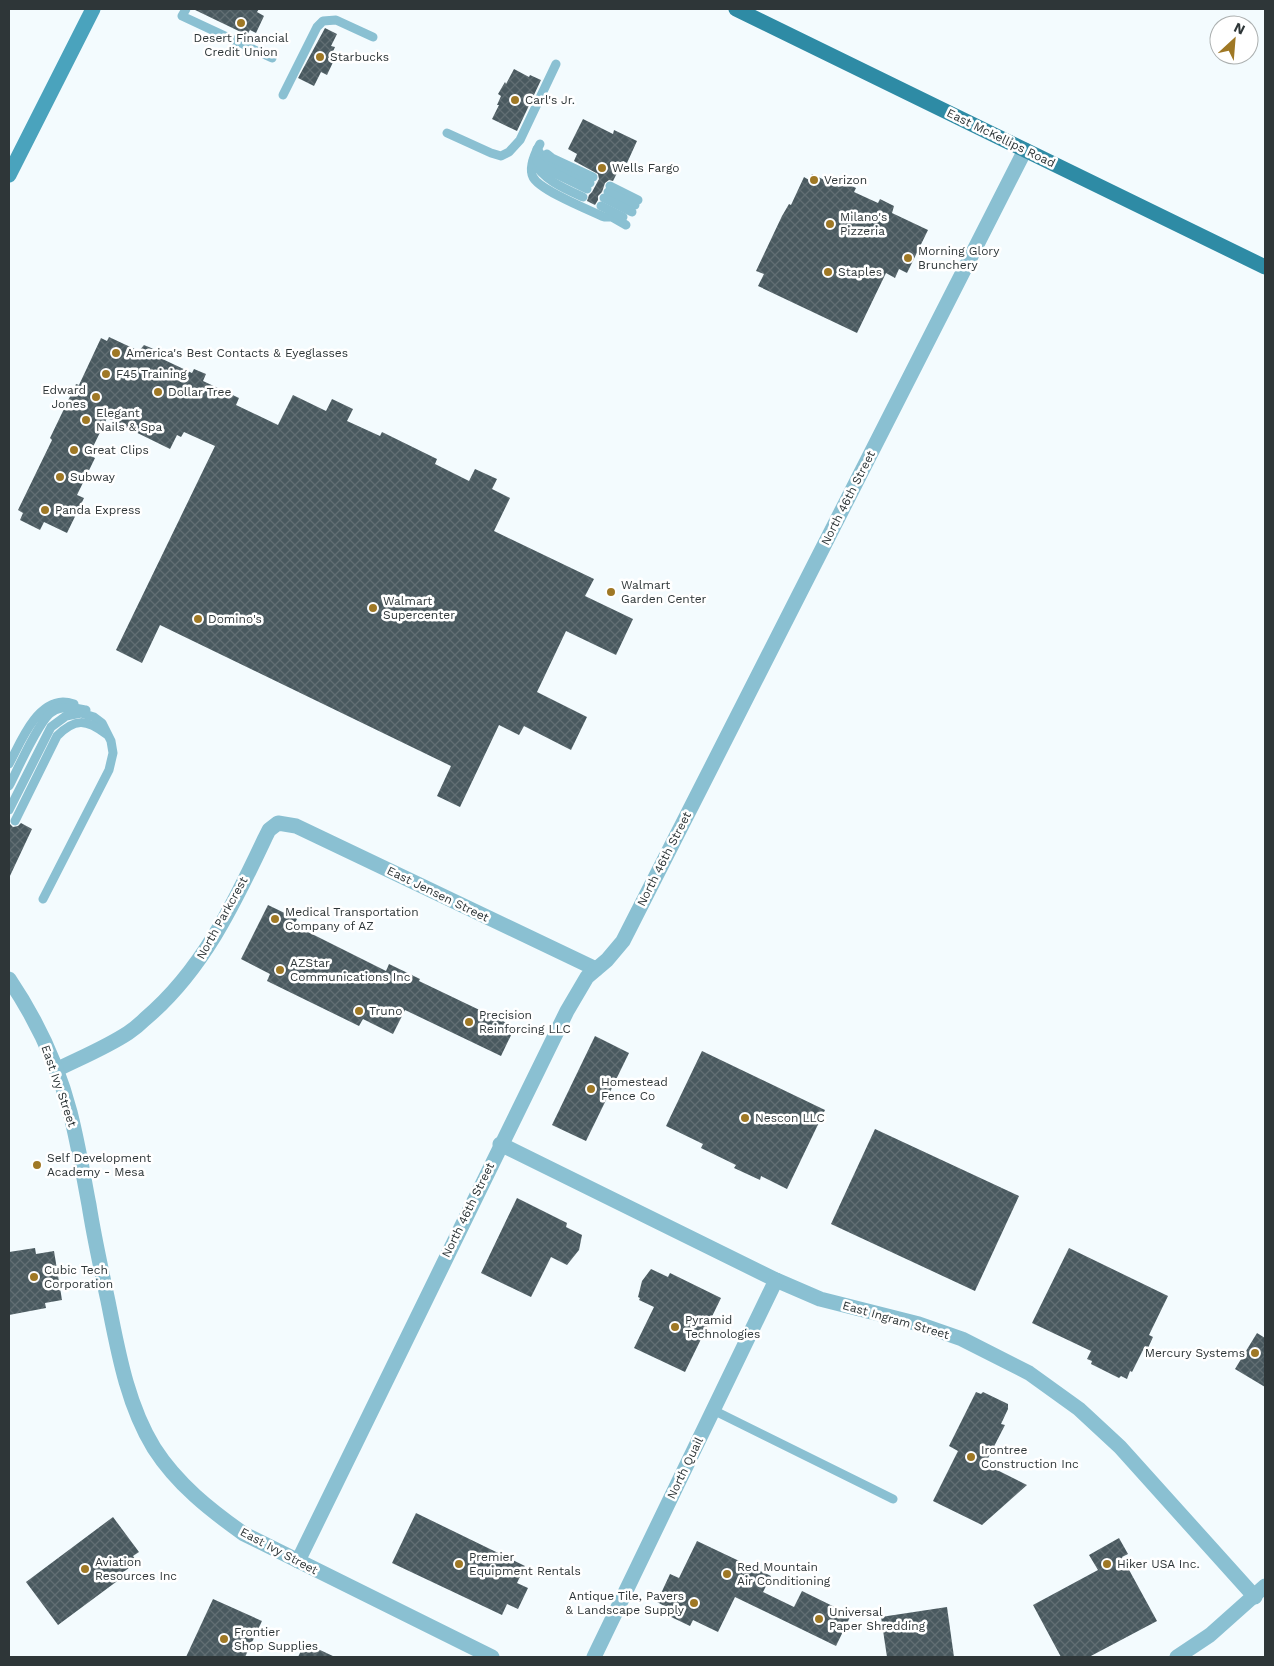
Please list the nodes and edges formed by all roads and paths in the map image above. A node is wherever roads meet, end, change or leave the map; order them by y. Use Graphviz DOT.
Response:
graph roads {
  1 [pos="93,9"];
  2 [pos="186,9"];
  3 [pos="736,9"];
  4 [pos="372,37"];
  5 [pos="272,58"];
  6 [pos="556,64"];
  7 [pos="283,96"];
  8 [pos="447,133"];
  9 [pos="1025,150"];
  10 [pos="536,152"];
  11 [pos="9,175"];
  12 [pos="632,212"];
  13 [pos="1265,267"];
  14 [pos="85,710"];
  15 [pos="94,717"];
  16 [pos="107,734"];
  17 [pos="9,764"];
  18 [pos="9,786"];
  19 [pos="9,810"];
  20 [pos="15,820"];
  21 [pos="278,823"];
  22 [pos="43,899"];
  23 [pos="596,970"];
  24 [pos="9,979"];
  25 [pos="56,1070"];
  26 [pos="500,1144"];
  27 [pos="776,1280"];
  28 [pos="713,1410"];
  29 [pos="893,1499"];
  30 [pos="298,1561"];
  31 [pos="1260,1592"];
  32 [pos="492,1657"];
  33 [pos="594,1657"];
  34 [pos="1177,1657"];
  1 -- 11 [label="main road"];
  2 -- 5 [label="lane"];
  3 -- 9 [label="main road, East McKellips Road"];
  4 -- 7 [label="lane"];
  6 -- 8 [label="lane"];
  9 -- 13 [label="main road, East McKellips Road"];
  9 -- 23 [label="street, North 46th Street"];
  10 -- 10 [label="lane"];
  10 -- 12 [label="lane"];
  12 -- 12 [label="lane"];
  14 -- 15 [label="lane"];
  14 -- 17 [label="lane"];
  14 -- 18 [label="lane"];
  15 -- 16 [label="lane"];
  15 -- 19 [label="lane"];
  16 -- 20 [label="lane"];
  16 -- 22 [label="lane"];
  21 -- 23 [label="street, East Jensen Street"];
  21 -- 25 [label="street, North Parkcrest"];
  23 -- 26 [label="street, North 46th Street"];
  24 -- 25 [label="street, East Ivy Street"];
  25 -- 30 [label="street, East Ivy Street"];
  26 -- 27 [label="street, East Ingram Street"];
  26 -- 30 [label="street, North 46th Street"];
  27 -- 28 [label="street, North Quail"];
  27 -- 31 [label="street, East Ingram Street"];
  28 -- 29 [label="lane"];
  28 -- 33 [label="street, North Quail"];
  30 -- 32 [label="street, East Ivy Street"];
  31 -- 34 [label="street"];
}
